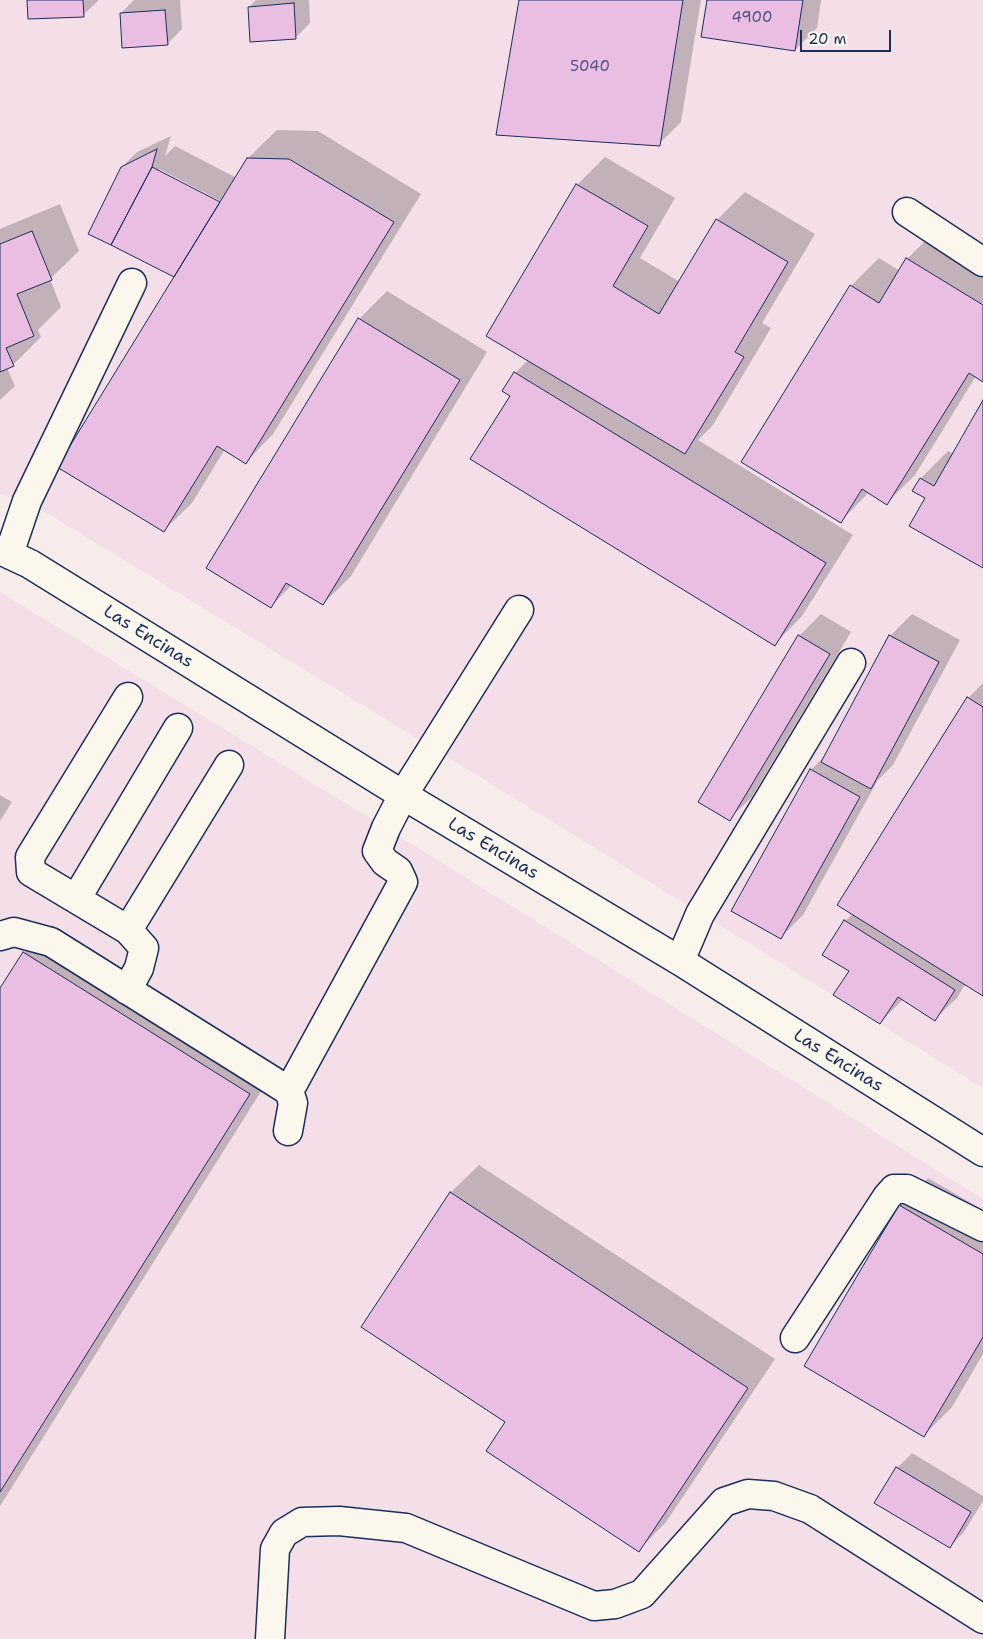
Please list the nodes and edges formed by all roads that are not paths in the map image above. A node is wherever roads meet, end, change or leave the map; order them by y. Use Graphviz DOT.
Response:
graph roads {
  1 [pos="907,212"];
  2 [pos="983,262"];
  3 [pos="132,283"];
  4 [pos="5,552"];
  5 [pos="519,610"];
  6 [pos="851,663"];
  7 [pos="128,697"];
  8 [pos="178,728"];
  9 [pos="229,765"];
  10 [pos="403,795"];
  11 [pos="76,899"];
  12 [pos="128,930"];
  13 [pos="0,936"];
  14 [pos="680,961"];
  15 [pos="128,990"];
  16 [pos="289,1091"];
  17 [pos="288,1131"];
  18 [pos="983,1152"];
  19 [pos="983,1227"];
  20 [pos="795,1338"];
  21 [pos="983,1619"];
  22 [pos="270,1639"];
  1 -- 2 [label="street"];
  3 -- 4 [label="street"];
  4 -- 10 [label="street, Las Encinas"];
  5 -- 10 [label="street"];
  6 -- 14 [label="street"];
  7 -- 11 [label="street"];
  8 -- 11 [label="street"];
  9 -- 12 [label="street"];
  10 -- 14 [label="street, Las Encinas"];
  10 -- 16 [label="street"];
  11 -- 12 [label="street"];
  12 -- 15 [label="street"];
  13 -- 15 [label="street"];
  14 -- 18 [label="street, Las Encinas"];
  15 -- 16 [label="street"];
  16 -- 17 [label="street"];
  19 -- 20 [label="street"];
  21 -- 22 [label="street"];
}
